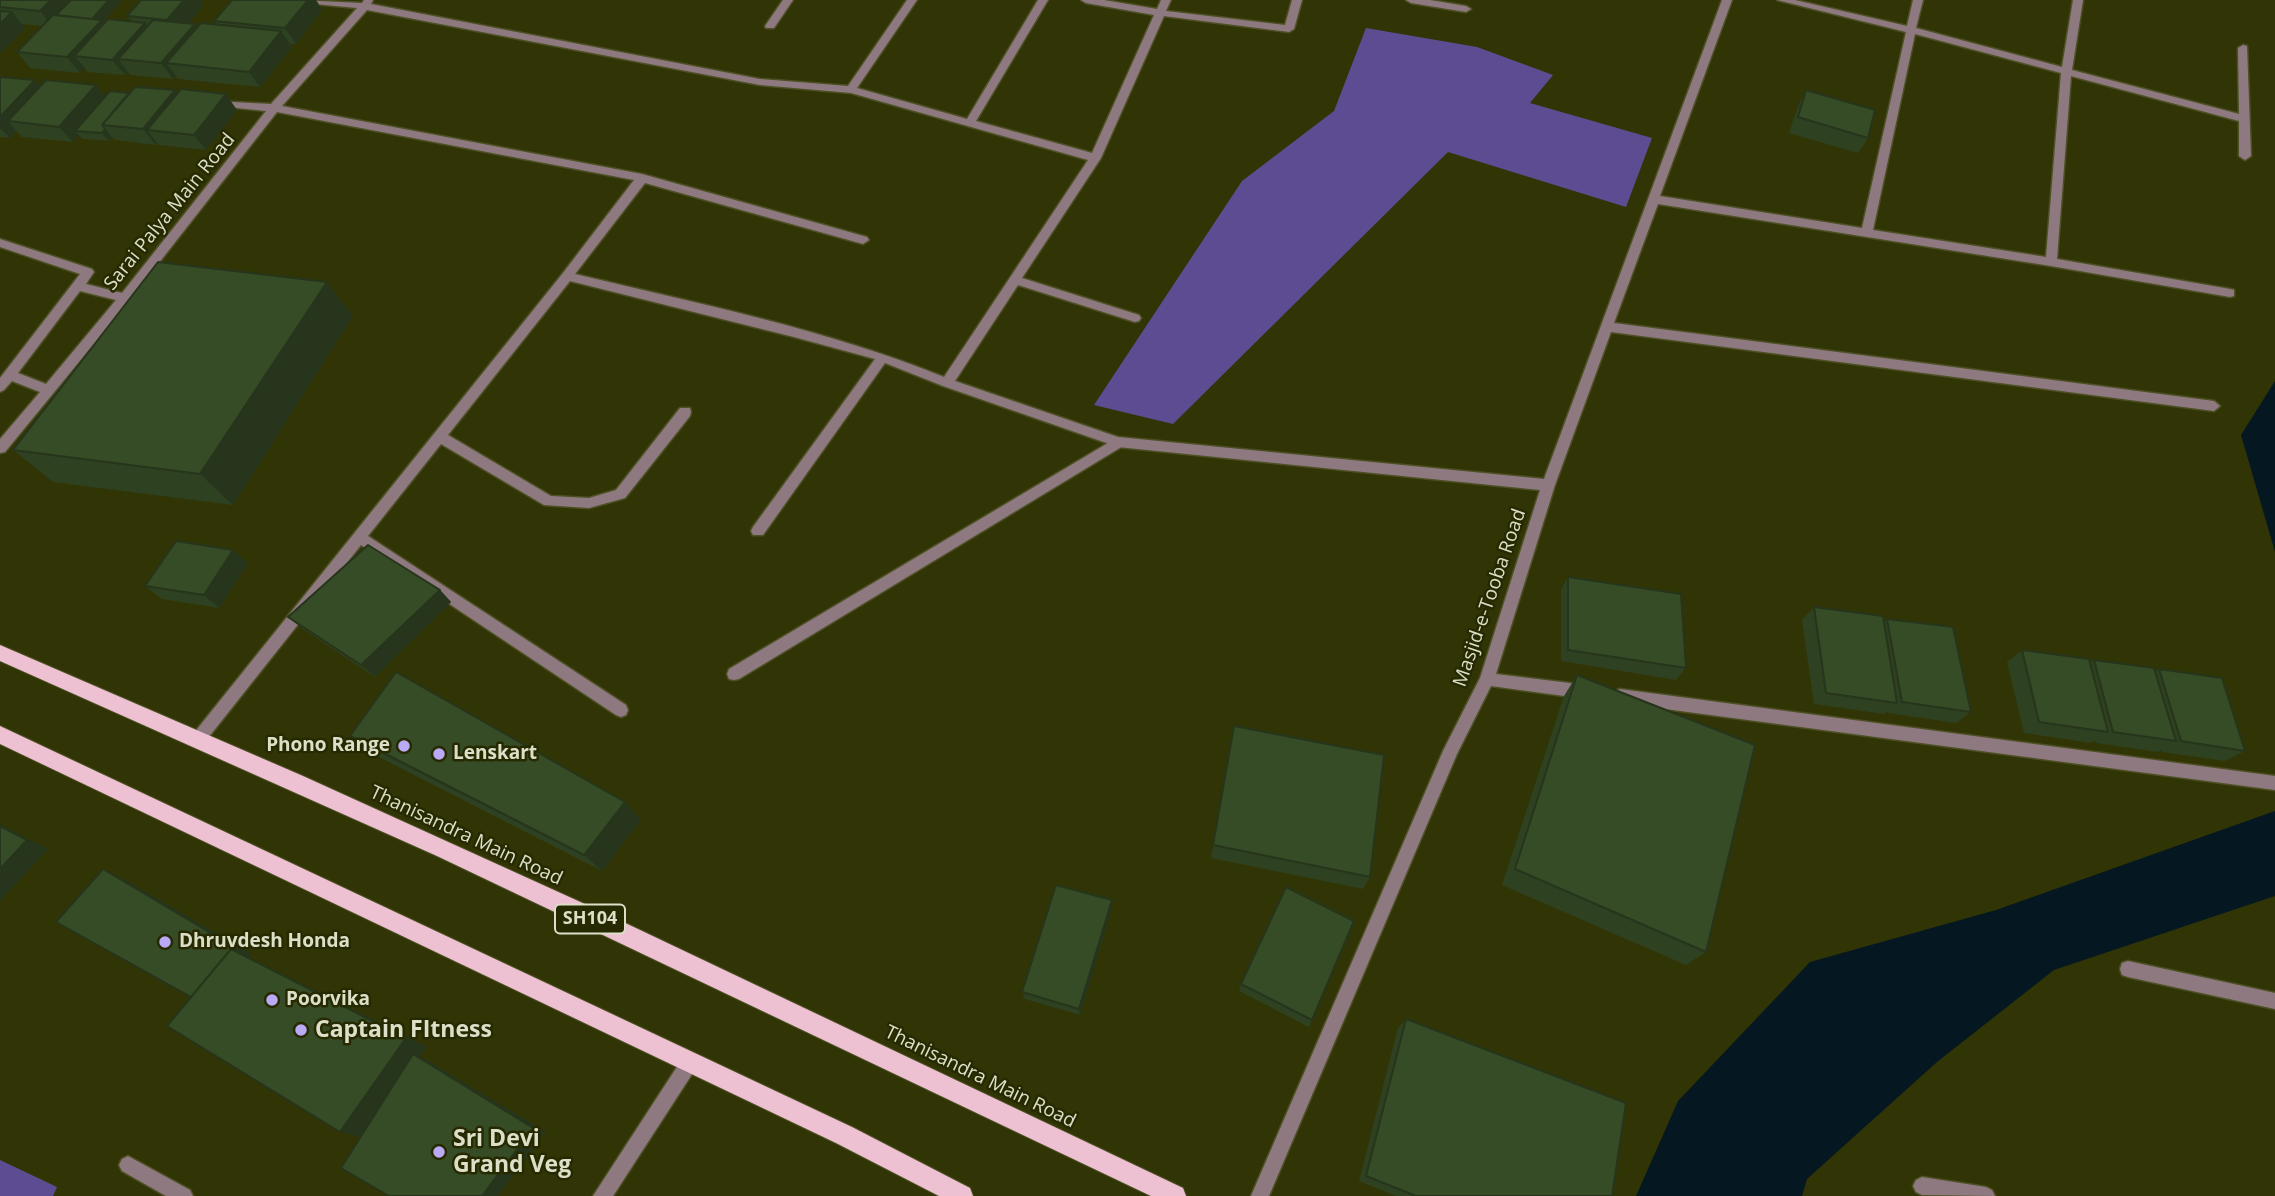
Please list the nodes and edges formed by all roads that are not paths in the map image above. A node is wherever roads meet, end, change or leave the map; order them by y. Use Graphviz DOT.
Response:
graph roads {
  1 [pos="304,0"];
  2 [pos="788,0"];
  3 [pos="912,0"];
  4 [pos="1043,0"];
  5 [pos="1086,0"];
  6 [pos="1166,0"];
  7 [pos="1297,0"];
  8 [pos="1411,0"];
  9 [pos="1727,0"];
  10 [pos="1782,0"];
  11 [pos="1918,0"];
  12 [pos="2078,0"];
  13 [pos="367,3"];
  14 [pos="1466,9"];
  15 [pos="1161,13"];
  16 [pos="770,26"];
  17 [pos="1911,30"];
  18 [pos="2243,48"];
  19 [pos="2066,72"];
  20 [pos="851,90"];
  21 [pos="205,102"];
  22 [pos="274,108"];
  23 [pos="2244,119"];
  24 [pos="969,124"];
  25 [pos="2245,156"];
  26 [pos="1095,158"];
  27 [pos="642,178"];
  28 [pos="1653,199"];
  29 [pos="1867,233"];
  30 [pos="863,240"];
  31 [pos="0,243"];
  32 [pos="2051,262"];
  33 [pos="567,276"];
  34 [pos="1015,280"];
  35 [pos="77,286"];
  36 [pos="2230,293"];
  37 [pos="125,298"];
  38 [pos="1135,318"];
  39 [pos="1607,327"];
  40 [pos="883,357"];
  41 [pos="10,375"];
  42 [pos="947,383"];
  43 [pos="0,387"];
  44 [pos="46,390"];
  45 [pos="2214,406"];
  46 [pos="684,412"];
  47 [pos="439,436"];
  48 [pos="1118,442"];
  49 [pos="0,448"];
  50 [pos="1548,485"];
  51 [pos="758,531"];
  52 [pos="359,537"];
  53 [pos="0,653"];
  54 [pos="734,674"];
  55 [pos="1486,679"];
  56 [pos="621,710"];
  57 [pos="0,736"];
  58 [pos="200,738"];
  59 [pos="2275,783"];
  60 [pos="2128,969"];
  61 [pos="2275,1001"];
  62 [pos="690,1062"];
  63 [pos="128,1165"];
  64 [pos="1922,1186"];
  65 [pos="184,1196"];
  66 [pos="602,1196"];
  67 [pos="962,1196"];
  68 [pos="1175,1196"];
  69 [pos="1261,1196"];
  70 [pos="1986,1196"];
  1 -- 13 [label="street"];
  2 -- 16 [label="street"];
  3 -- 20 [label="street"];
  4 -- 24 [label="street"];
  5 -- 15 [label="street"];
  6 -- 15 [label="street"];
  7 -- 15 [label="street"];
  8 -- 14 [label="street"];
  9 -- 28 [label="street, Masjid-e-Tooba Road"];
  10 -- 17 [label="street"];
  11 -- 17 [label="street"];
  12 -- 19 [label="street"];
  13 -- 20 [label="street"];
  13 -- 22 [label="street, Sarai Palya Main Road"];
  15 -- 26 [label="street"];
  17 -- 19 [label="street"];
  17 -- 29 [label="street"];
  18 -- 23 [label="street"];
  19 -- 23 [label="street"];
  19 -- 32 [label="street"];
  20 -- 24 [label="street"];
  21 -- 22 [label="street"];
  22 -- 27 [label="street"];
  22 -- 37 [label="street, Sarai Palya Main Road"];
  23 -- 25 [label="street"];
  24 -- 26 [label="street"];
  26 -- 34 [label="street"];
  27 -- 30 [label="street"];
  27 -- 33 [label="street"];
  28 -- 29 [label="street"];
  28 -- 39 [label="street, Masjid-e-Tooba Road"];
  29 -- 32 [label="street"];
  31 -- 35 [label="street"];
  32 -- 36 [label="street"];
  33 -- 40 [label="street"];
  33 -- 47 [label="street"];
  34 -- 38 [label="street"];
  34 -- 42 [label="street"];
  35 -- 37 [label="street"];
  35 -- 41 [label="street"];
  37 -- 44 [label="street, Sarai Palya Main Road"];
  39 -- 45 [label="street"];
  39 -- 50 [label="street, Masjid-e-Tooba Road"];
  40 -- 42 [label="street"];
  40 -- 51 [label="street"];
  41 -- 43 [label="street"];
  41 -- 44 [label="street"];
  42 -- 48 [label="street"];
  44 -- 49 [label="street, Sarai Palya Main Road"];
  46 -- 47 [label="street"];
  47 -- 52 [label="street"];
  48 -- 50 [label="street"];
  48 -- 54 [label="street"];
  50 -- 55 [label="street, Masjid-e-Tooba Road"];
  52 -- 56 [label="street"];
  52 -- 58 [label="street"];
  53 -- 58 [label="main road, Thanisandra Main Road / SH104"];
  55 -- 59 [label="street"];
  55 -- 69 [label="street, Masjid-e-Tooba Road"];
  57 -- 62 [label="main road"];
  58 -- 68 [label="main road, Thanisandra Main Road / SH104"];
  60 -- 61 [label="street"];
  62 -- 66 [label="street"];
  62 -- 67 [label="main road"];
  63 -- 65 [label="street"];
  64 -- 70 [label="street"];
}
